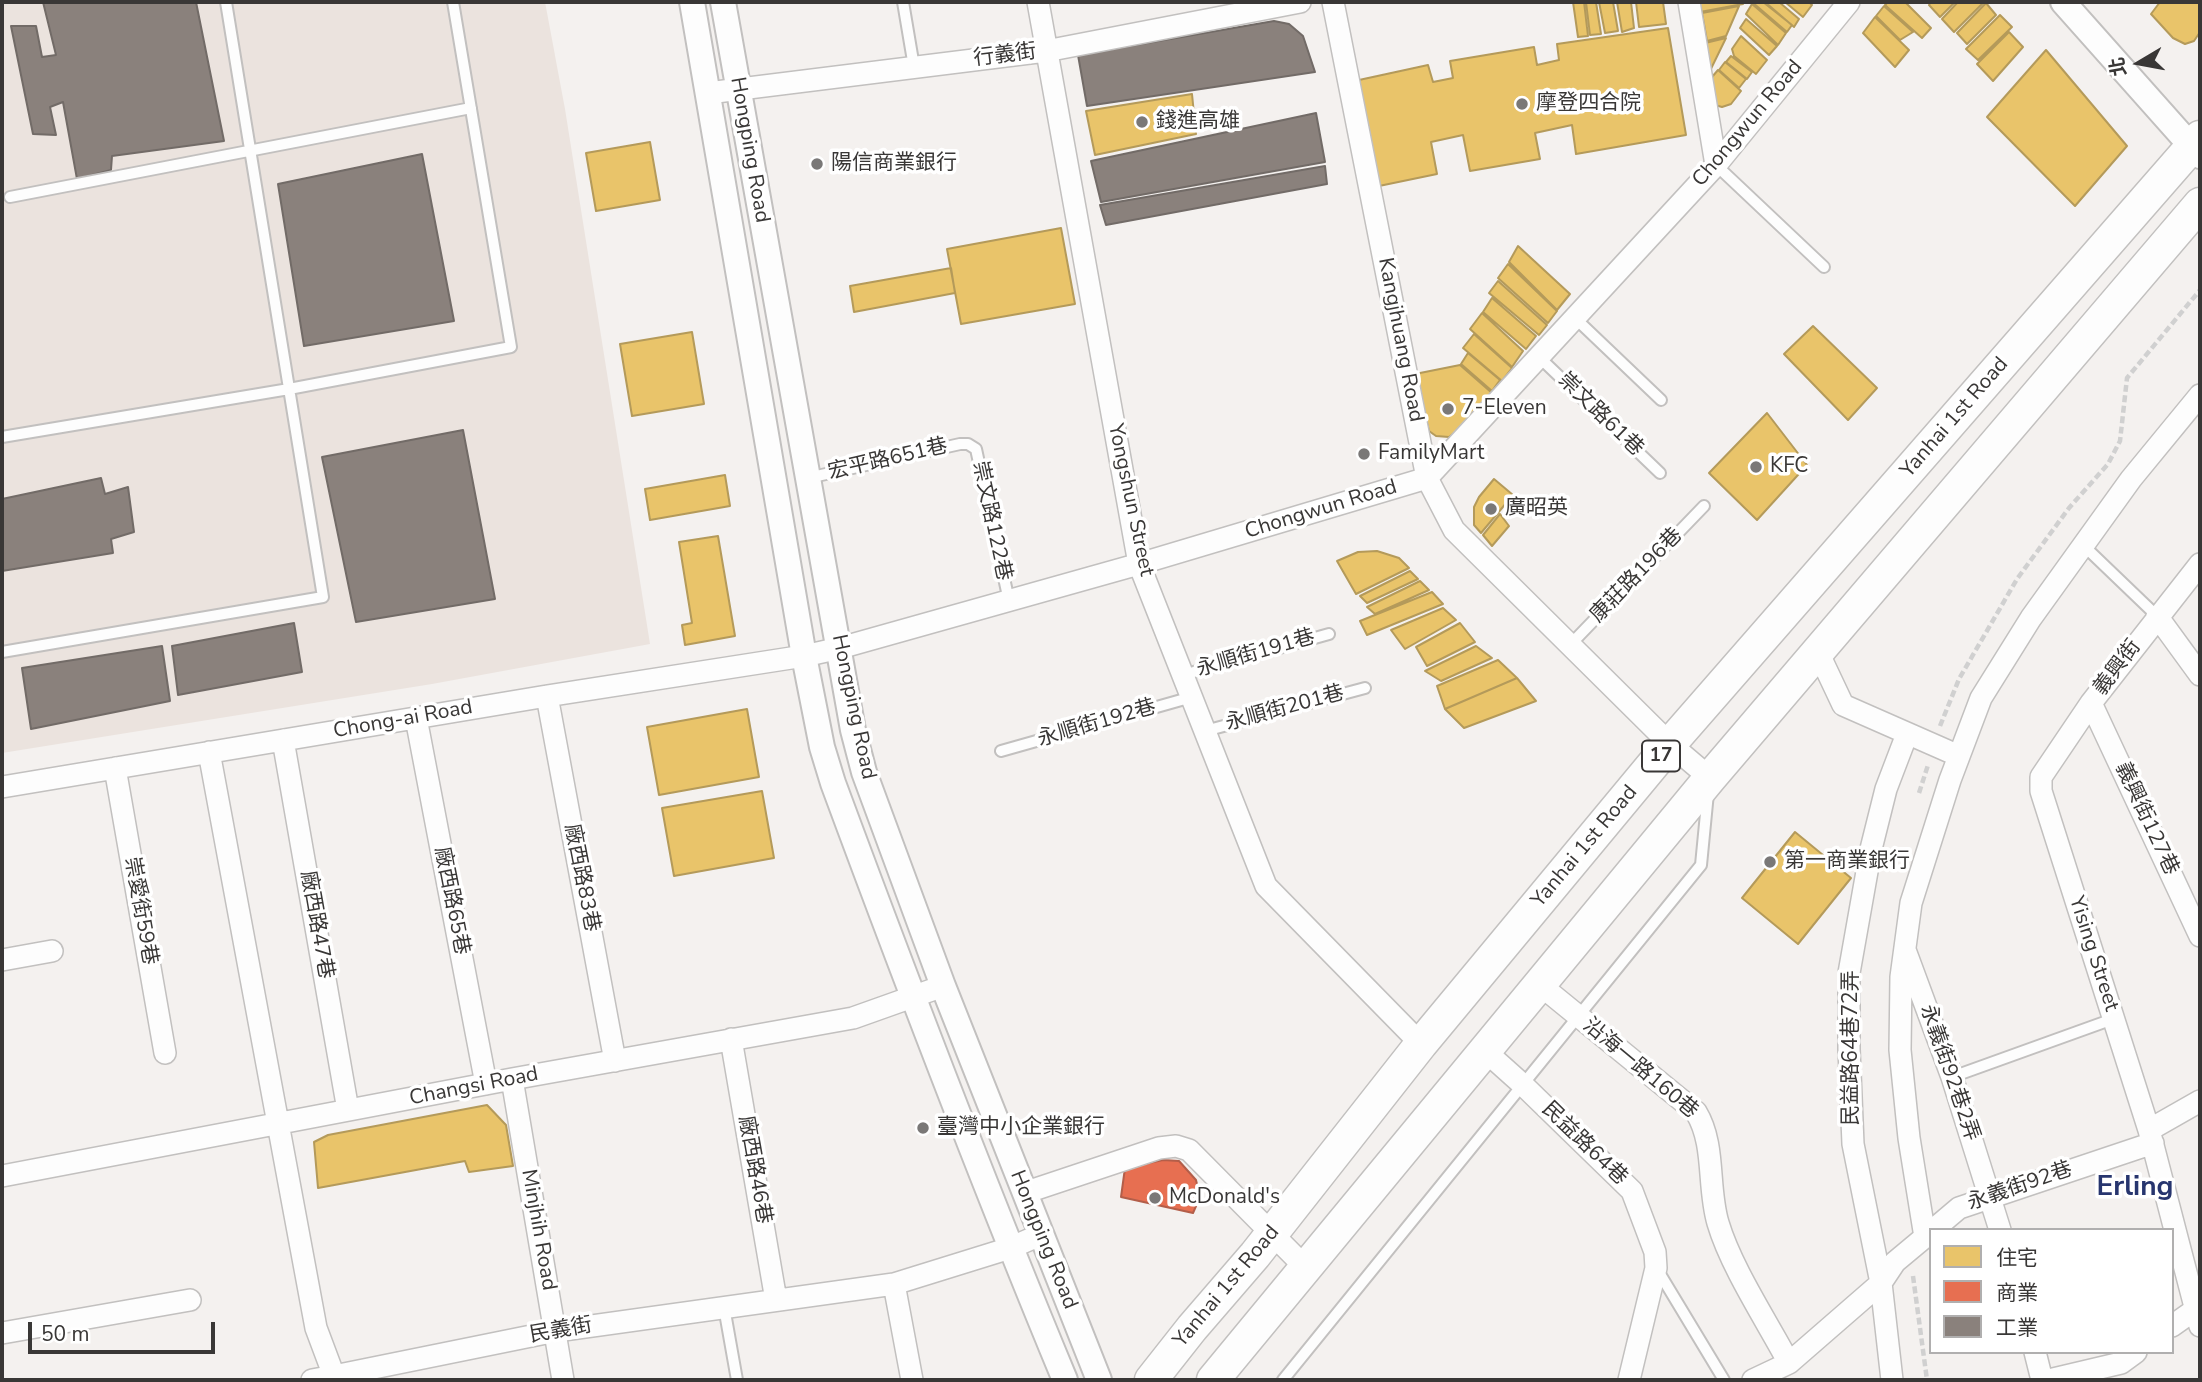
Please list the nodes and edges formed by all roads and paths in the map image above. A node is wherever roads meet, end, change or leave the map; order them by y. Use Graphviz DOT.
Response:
graph roads {
  1 [pos="226,2"];
  2 [pos="453,2"];
  3 [pos="692,2"];
  4 [pos="723,2"];
  5 [pos="903,2"];
  6 [pos="1038,2"];
  7 [pos="1300,2"];
  8 [pos="1333,2"];
  9 [pos="1689,2"];
  10 [pos="1849,2"];
  11 [pos="2063,2"];
  12 [pos="1046,51"];
  13 [pos="914,67"];
  14 [pos="738,89"];
  15 [pos="708,93"];
  16 [pos="471,108"];
  17 [pos="2197,147"];
  18 [pos="250,150"];
  19 [pos="1716,165"];
  20 [pos="10,197"];
  21 [pos="2200,204"];
  22 [pos="1824,267"];
  23 [pos="2200,290"];
  24 [pos="1576,318"];
  25 [pos="1539,357"];
  26 [pos="289,389"];
  27 [pos="2200,395"];
  28 [pos="1661,400"];
  29 [pos="2,437"];
  30 [pos="968,444"];
  31 [pos="1660,473"];
  32 [pos="808,478"];
  33 [pos="1427,478"];
  34 [pos="1704,506"];
  35 [pos="2083,545"];
  36 [pos="1139,564"];
  37 [pos="2200,564"];
  38 [pos="1009,601"];
  39 [pos="2157,616"];
  40 [pos="1329,634"];
  41 [pos="1570,645"];
  42 [pos="840,648"];
  43 [pos="2,652"];
  44 [pos="1818,652"];
  45 [pos="804,656"];
  46 [pos="1183,675"];
  47 [pos="2200,675"];
  48 [pos="1365,688"];
  49 [pos="547,696"];
  50 [pos="1192,697"];
  51 [pos="2091,703"];
  52 [pos="416,718"];
  53 [pos="1205,731"];
  54 [pos="1907,734"];
  55 [pos="283,740"];
  56 [pos="1670,744"];
  57 [pos="1933,745"];
  58 [pos="1002,751"];
  59 [pos="209,752"];
  60 [pos="1959,756"];
  61 [pos="115,768"];
  62 [pos="1710,778"];
  63 [pos="2,787"];
  64 [pos="1919,795"];
  65 [pos="2200,936"];
  66 [pos="1905,948"];
  67 [pos="51,951"];
  68 [pos="2,960"];
  69 [pos="1539,984"];
  70 [pos="943,986"];
  71 [pos="912,997"];
  72 [pos="1578,1016"];
  73 [pos="2113,1018"];
  74 [pos="731,1039"];
  75 [pos="1421,1044"];
  76 [pos="1484,1051"];
  77 [pos="165,1053"];
  78 [pos="615,1061"];
  79 [pos="1952,1077"];
  80 [pos="512,1079"];
  81 [pos="486,1084"];
  82 [pos="1522,1084"];
  83 [pos="2200,1101"];
  84 [pos="348,1110"];
  85 [pos="278,1124"];
  86 [pos="2151,1137"];
  87 [pos="2,1176"];
  88 [pos="1024,1194"];
  89 [pos="1991,1198"];
  90 [pos="1936,1228"];
  91 [pos="1999,1228"];
  92 [pos="1271,1234"];
  93 [pos="1040,1235"];
  94 [pos="1925,1237"];
  95 [pos="1010,1248"];
  96 [pos="1305,1267"];
  97 [pos="1656,1268"];
  98 [pos="1881,1283"];
  99 [pos="894,1284"];
  100 [pos="190,1300"];
  101 [pos="776,1300"];
  102 [pos="724,1307"];
  103 [pos="2198,1318"];
  104 [pos="2174,1325"];
  105 [pos="556,1331"];
  106 [pos="2,1333"];
  107 [pos="2036,1354"];
  108 [pos="2133,1354"];
  109 [pos="1789,1363"];
  110 [pos="334,1376"];
  111 [pos="312,1380"];
  112 [pos="563,1380"];
  113 [pos="737,1380"];
  114 [pos="912,1380"];
  115 [pos="1065,1380"];
  116 [pos="1099,1380"];
  117 [pos="1151,1380"];
  118 [pos="1213,1380"];
  119 [pos="1283,1380"];
  120 [pos="1629,1380"];
  121 [pos="1724,1380"];
  122 [pos="1753,1380"];
  123 [pos="1892,1380"];
  124 [pos="1927,1380"];
  125 [pos="2042,1380"];
  126 [pos="2049,1380"];
  1 -- 18 [label="lane"];
  2 -- 16 [label="lane"];
  3 -- 15 [label="street, Hongping Road"];
  4 -- 14 [label="street, Hongping Road"];
  5 -- 13 [label="lane"];
  6 -- 12 [label="street, Yongshun Street"];
  7 -- 12 [label="street, 行義街"];
  8 -- 33 [label="street, Kangjhuang Road"];
  9 -- 19 [label="street"];
  10 -- 19 [label="street, Chongwun Road"];
  11 -- 17 [label="street"];
  12 -- 13 [label="street, 行義街"];
  12 -- 36 [label="street, Yongshun Street"];
  13 -- 14 [label="street, 行義街"];
  14 -- 15 [label="street, 行義街"];
  14 -- 32 [label="street, Hongping Road"];
  15 -- 45 [label="street, Hongping Road"];
  16 -- 18 [label="lane"];
  16 -- 26 [label="lane"];
  17 -- 56 [label="main road, Yanhai 1st Road / 17"];
  18 -- 20 [label="lane"];
  18 -- 26 [label="lane"];
  19 -- 22 [label="lane"];
  19 -- 24 [label="street, Chongwun Road"];
  21 -- 44 [label="main road, 17"];
  23 -- 57 [label="path"];
  24 -- 25 [label="street, Chongwun Road"];
  24 -- 28 [label="lane"];
  25 -- 31 [label="lane, 崇文路61巷"];
  25 -- 33 [label="street, Chongwun Road"];
  26 -- 29 [label="lane"];
  26 -- 43 [label="lane"];
  27 -- 35 [label="street"];
  30 -- 32 [label="lane, 宏平路651巷"];
  30 -- 38 [label="lane, 崇文路122巷"];
  32 -- 42 [label="street, Hongping Road"];
  33 -- 36 [label="street, Chongwun Road"];
  33 -- 41 [label="street, Kangjhuang Road"];
  34 -- 41 [label="lane, 康莊路196巷"];
  35 -- 39 [label="lane"];
  35 -- 60 [label="street"];
  36 -- 38 [label="street, Chongwun Road"];
  36 -- 46 [label="street, Yongshun Street"];
  37 -- 39 [label="street, 義興街"];
  38 -- 42 [label="street, Chongwun Road"];
  39 -- 47 [label="street"];
  39 -- 51 [label="street, 義興街"];
  40 -- 46 [label="lane, 永順街191巷"];
  41 -- 56 [label="street, Kangjhuang Road"];
  42 -- 45 [label="street, Chongwun Road"];
  42 -- 70 [label="street, Hongping Road"];
  44 -- 54 [label="street"];
  44 -- 62 [label="main road, 17"];
  45 -- 49 [label="street, Chong-ai Road"];
  45 -- 71 [label="street, Hongping Road"];
  46 -- 50 [label="street, Yongshun Street"];
  48 -- 53 [label="lane, 永順街201巷"];
  49 -- 52 [label="street, Chong-ai Road"];
  49 -- 78 [label="street, 廠西路83巷"];
  50 -- 53 [label="street, Yongshun Street"];
  50 -- 58 [label="lane, 永順街192巷"];
  51 -- 65 [label="street, 義興街127巷"];
  51 -- 73 [label="street, 義興街"];
  52 -- 55 [label="street, Chong-ai Road"];
  52 -- 81 [label="street, 廠西路65巷"];
  53 -- 75 [label="street, Yongshun Street"];
  54 -- 57 [label="street"];
  54 -- 98 [label="street, 民益路64巷72弄"];
  55 -- 59 [label="street, Chong-ai Road"];
  55 -- 84 [label="street, 廠西路47巷"];
  56 -- 62 [label="street, Kangjhuang Road"];
  56 -- 75 [label="main road, Yanhai 1st Road / 17"];
  57 -- 60 [label="street"];
  57 -- 64 [label="path"];
  59 -- 61 [label="street, Chong-ai Road"];
  59 -- 85 [label="street"];
  60 -- 66 [label="street"];
  61 -- 63 [label="street, Chong-ai Road"];
  61 -- 77 [label="street, 崇愛街59巷"];
  62 -- 69 [label="main road, 17"];
  62 -- 72 [label="lane"];
  66 -- 79 [label="street, 永義街92巷2弄"];
  66 -- 94 [label="street"];
  67 -- 68 [label="street"];
  69 -- 72 [label="street, 沿海一路160巷"];
  69 -- 76 [label="main road, 17"];
  70 -- 71 [label="street, Changsi Road"];
  70 -- 88 [label="street, Hongping Road"];
  71 -- 74 [label="street, Changsi Road"];
  71 -- 95 [label="street, Hongping Road"];
  72 -- 82 [label="lane"];
  72 -- 109 [label="street, 沿海一路160巷"];
  73 -- 79 [label="lane"];
  73 -- 86 [label="street, Yising Street"];
  74 -- 78 [label="street, Changsi Road"];
  74 -- 101 [label="street, 廠西路46巷"];
  75 -- 92 [label="main road, Yanhai 1st Road / 17"];
  76 -- 82 [label="street, 民益路64巷"];
  76 -- 96 [label="main road, 17"];
  78 -- 80 [label="street, Changsi Road"];
  79 -- 89 [label="street, 永義街92巷2弄"];
  80 -- 81 [label="street, Changsi Road"];
  80 -- 105 [label="street, Minjhih Road"];
  81 -- 84 [label="street, Changsi Road"];
  82 -- 97 [label="street, 民益路64巷"];
  82 -- 119 [label="lane"];
  83 -- 86 [label="street, 永義街92巷"];
  84 -- 85 [label="street, Changsi Road"];
  85 -- 87 [label="street, Changsi Road"];
  85 -- 110 [label="street"];
  86 -- 89 [label="street, 永義街92巷"];
  86 -- 103 [label="street, Yising Street"];
  88 -- 92 [label="street"];
  88 -- 93 [label="street, Hongping Road"];
  89 -- 90 [label="street, 永義街92巷"];
  89 -- 91 [label="street, 永義街92巷2弄"];
  92 -- 96 [label="street"];
  92 -- 117 [label="main road, Yanhai 1st Road / 17"];
  93 -- 95 [label="street, 民義街"];
  93 -- 116 [label="street, Hongping Road"];
  94 -- 98 [label="street"];
  94 -- 124 [label="path"];
  95 -- 99 [label="street, 民義街"];
  95 -- 115 [label="street, Hongping Road"];
  96 -- 118 [label="main road, 17"];
  97 -- 120 [label="street, 民益路64巷"];
  97 -- 121 [label="lane"];
  98 -- 109 [label="street"];
  98 -- 123 [label="street, 民益路64巷72弄"];
  99 -- 101 [label="street, 民義街"];
  99 -- 114 [label="street"];
  100 -- 106 [label="street"];
  101 -- 102 [label="street, 民義街"];
  102 -- 105 [label="street, 民義街"];
  102 -- 113 [label="lane"];
  103 -- 104 [label="street"];
  105 -- 110 [label="street, 民義街"];
  105 -- 112 [label="street, Minjhih Road"];
  107 -- 125 [label="street"];
  108 -- 126 [label="street"];
  109 -- 122 [label="street"];
  110 -- 111 [label="street, 民義街"];
}
